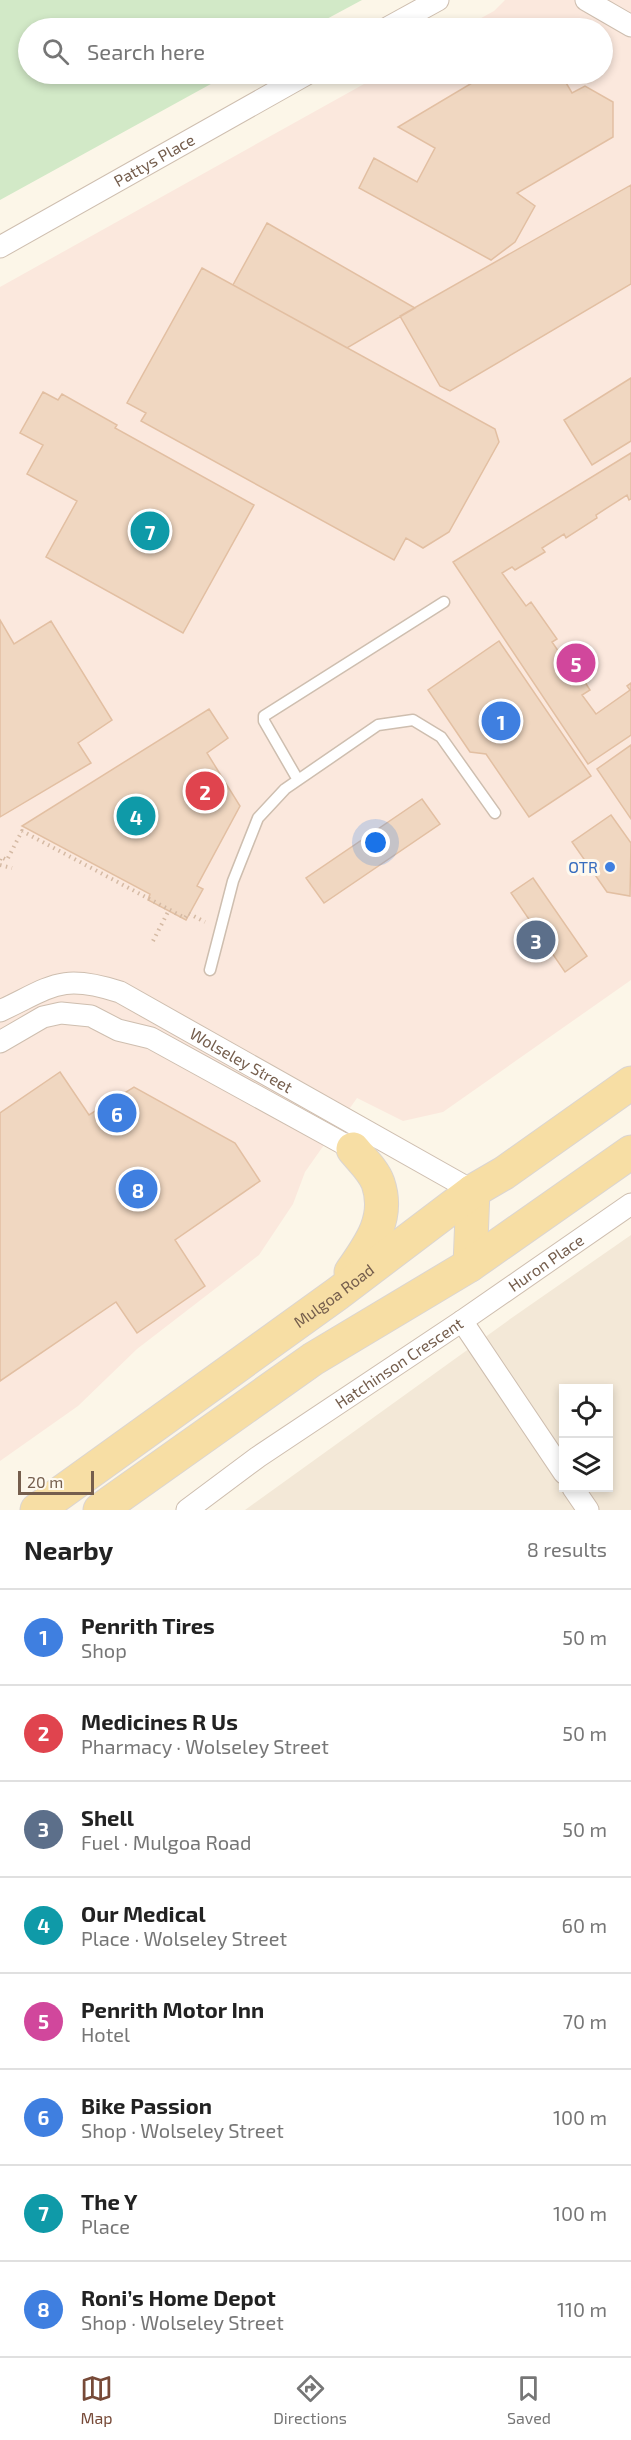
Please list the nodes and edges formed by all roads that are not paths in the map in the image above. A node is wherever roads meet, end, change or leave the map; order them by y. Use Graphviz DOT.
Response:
graph roads {
  1 [pos="438,0"];
  2 [pos="586,0"];
  3 [pos="405,18"];
  4 [pos="631,26"];
  5 [pos="290,84"];
  6 [pos="0,247"];
  7 [pos="444,602"];
  8 [pos="298,780"];
  9 [pos="495,813"];
  10 [pos="210,970"];
  11 [pos="0,1010"];
  12 [pos="0,1042"];
  13 [pos="631,1083"];
  14 [pos="353,1149"];
  15 [pos="631,1152"];
  16 [pos="473,1191"];
  17 [pos="631,1204"];
  18 [pos="470,1265"];
  19 [pos="337,1294"];
  20 [pos="462,1322"];
  21 [pos="559,1466"];
  22 [pos="576,1492"];
  23 [pos="37,1510"];
  24 [pos="100,1510"];
  25 [pos="187,1510"];
  26 [pos="588,1510"];
  1 -- 3 [label="street"];
  2 -- 4 [label="street"];
  5 -- 6 [label="street, Pattys Place"];
  7 -- 8 [label="lane"];
  8 -- 9 [label="lane"];
  8 -- 10 [label="lane"];
  11 -- 16 [label="street, Wolseley Street"];
  12 -- 14 [label="street, Wolseley Street"];
  13 -- 16 [label="main road, Mulgoa Road"];
  14 -- 19 [label="main road"];
  15 -- 18 [label="main road"];
  16 -- 18 [label="main road"];
  16 -- 19 [label="main road, Mulgoa Road"];
  17 -- 20 [label="street, Huron Place"];
  18 -- 24 [label="main road"];
  19 -- 23 [label="main road, Mulgoa Road"];
  20 -- 21 [label="street, Hatchinson Crescent"];
  20 -- 25 [label="street, Hatchinson Crescent"];
  22 -- 26 [label="street"];
}
